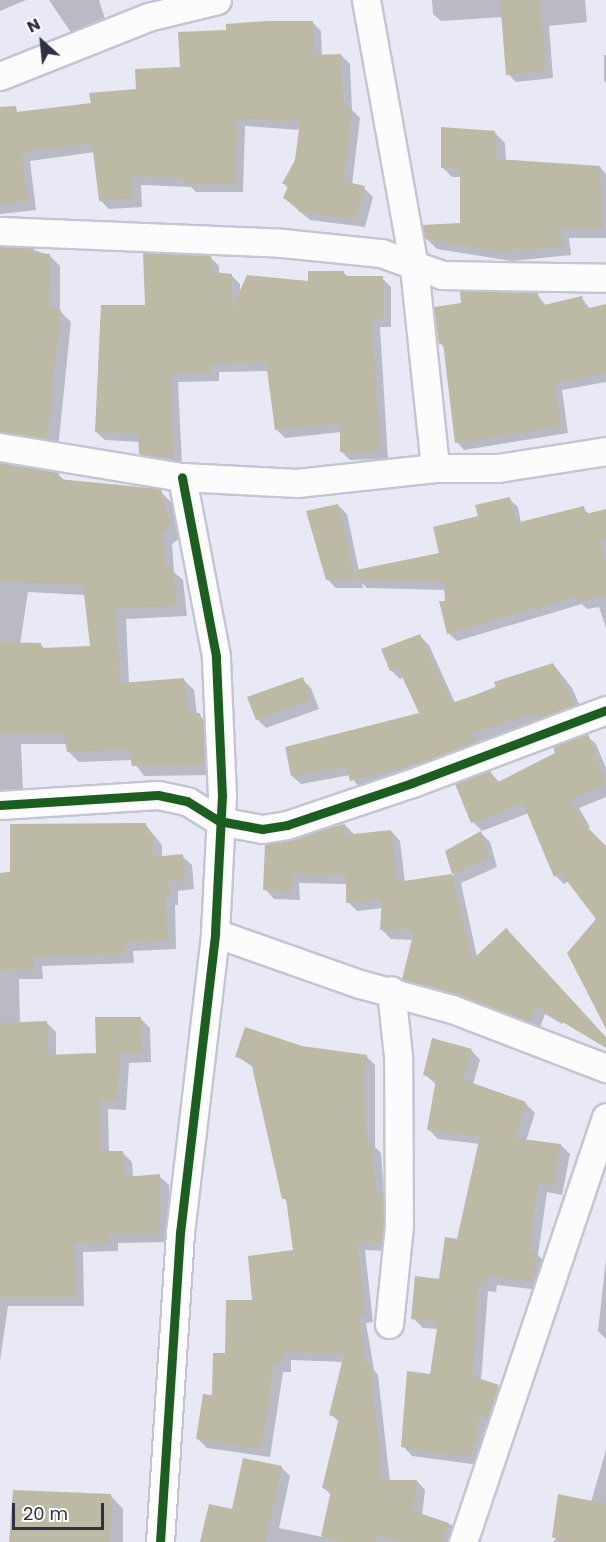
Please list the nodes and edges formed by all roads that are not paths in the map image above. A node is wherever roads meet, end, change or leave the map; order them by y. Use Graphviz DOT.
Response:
graph roads {
  1 [pos="217,0"];
  2 [pos="366,0"];
  3 [pos="0,76"];
  4 [pos="0,231"];
  5 [pos="414,267"];
  6 [pos="606,278"];
  7 [pos="0,447"];
  8 [pos="606,451"];
  9 [pos="435,468"];
  10 [pos="182,477"];
  11 [pos="606,710"];
  12 [pos="0,805"];
  13 [pos="219,821"];
  14 [pos="216,933"];
  15 [pos="391,990"];
  16 [pos="606,1068"];
  17 [pos="606,1118"];
  18 [pos="389,1324"];
  19 [pos="160,1542"];
  20 [pos="463,1542"];
  1 -- 3 [label="street"];
  2 -- 5 [label="street"];
  4 -- 5 [label="street"];
  5 -- 6 [label="street"];
  5 -- 9 [label="street"];
  7 -- 10 [label="street"];
  8 -- 9 [label="street"];
  9 -- 10 [label="street"];
  10 -- 13 [label="street"];
  11 -- 13 [label="street"];
  12 -- 13 [label="street"];
  13 -- 14 [label="street"];
  14 -- 15 [label="street"];
  14 -- 19 [label="street"];
  15 -- 16 [label="street"];
  15 -- 18 [label="street"];
  17 -- 20 [label="street"];
}
